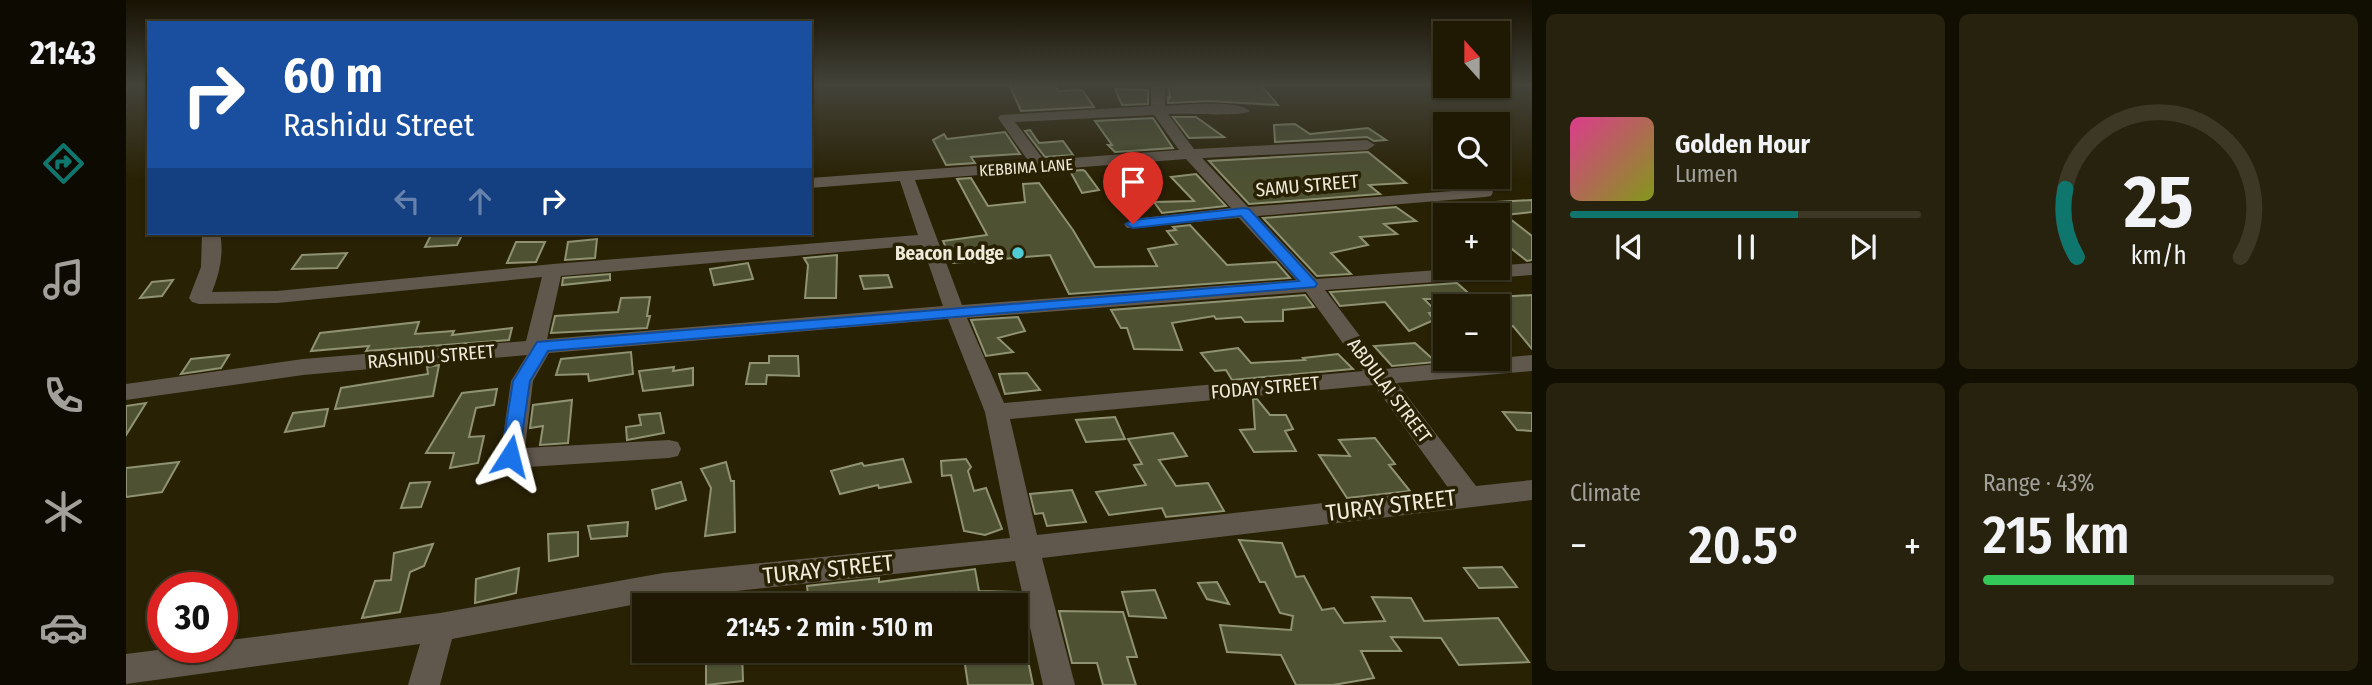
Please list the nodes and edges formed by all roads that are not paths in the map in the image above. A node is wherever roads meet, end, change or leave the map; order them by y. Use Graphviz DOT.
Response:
graph roads {
  1 [pos="1044,116"];
  2 [pos="1162,116"];
  3 [pos="1367,145"];
  4 [pos="1190,154"];
  5 [pos="1040,166"];
  6 [pos="906,176"];
  7 [pos="812,183"];
  8 [pos="1485,192"];
  9 [pos="1244,212"];
  10 [pos="1133,224"];
  11 [pos="211,235"];
  12 [pos="929,239"];
  13 [pos="1532,269"];
  14 [pos="553,270"];
  15 [pos="1310,284"];
  16 [pos="955,312"];
  17 [pos="539,347"];
  18 [pos="1532,363"];
  19 [pos="1380,377"];
  20 [pos="126,392"];
  21 [pos="997,412"];
  22 [pos="669,449"];
  23 [pos="1532,490"];
  24 [pos="1469,496"];
  25 [pos="1026,548"];
  26 [pos="440,627"];
  27 [pos="126,668"];
  28 [pos="424,685"];
  29 [pos="1059,685"];
  1 -- 5 [label="street"];
  2 -- 4 [label="street, ABDULAI STREET"];
  3 -- 4 [label="street, KEBBIMA LANE"];
  4 -- 5 [label="street, KEBBIMA LANE"];
  4 -- 9 [label="street, ABDULAI STREET"];
  5 -- 6 [label="street, KEBBIMA LANE"];
  6 -- 7 [label="street, KEBBIMA LANE"];
  6 -- 12 [label="street"];
  8 -- 9 [label="street, SAMU STREET"];
  9 -- 10 [label="street, SAMU STREET"];
  9 -- 15 [label="street, ABDULAI STREET"];
  11 -- 14 [label="street"];
  12 -- 14 [label="street"];
  12 -- 16 [label="street"];
  13 -- 15 [label="street, RASHIDU STREET"];
  14 -- 17 [label="street"];
  15 -- 16 [label="street, RASHIDU STREET"];
  15 -- 19 [label="street, ABDULAI STREET"];
  16 -- 17 [label="street, RASHIDU STREET"];
  16 -- 21 [label="street"];
  17 -- 20 [label="street, RASHIDU STREET"];
  17 -- 22 [label="street"];
  18 -- 19 [label="street, FODAY STREET"];
  19 -- 21 [label="street, FODAY STREET"];
  19 -- 24 [label="street, ABDULAI STREET"];
  21 -- 25 [label="street"];
  23 -- 24 [label="street, TURAY STREET"];
  24 -- 25 [label="street, TURAY STREET"];
  25 -- 26 [label="street, TURAY STREET"];
  25 -- 29 [label="street"];
  26 -- 27 [label="street, TURAY STREET"];
  26 -- 28 [label="street"];
}
